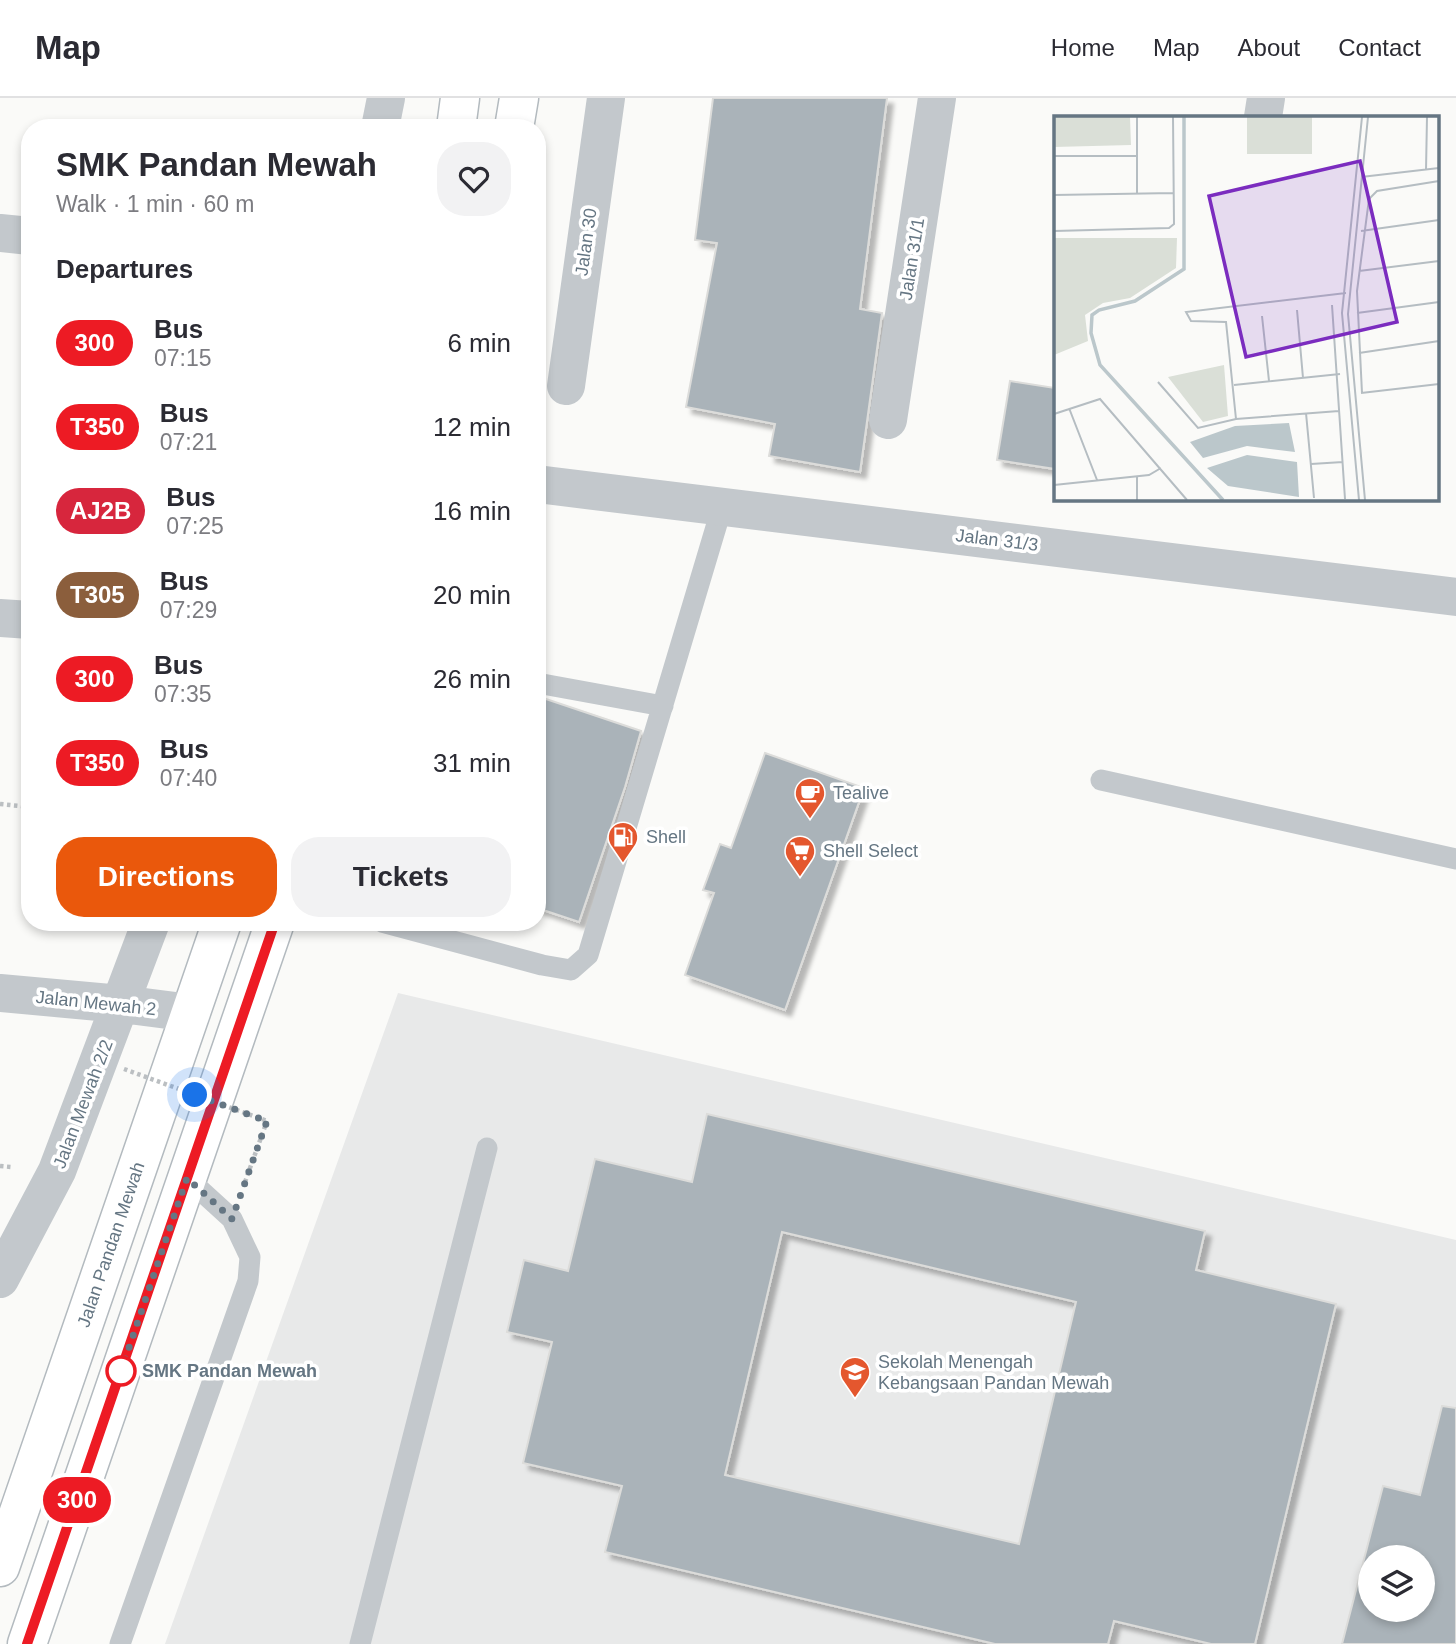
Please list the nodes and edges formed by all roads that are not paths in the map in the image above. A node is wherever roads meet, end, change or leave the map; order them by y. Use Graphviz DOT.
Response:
graph roads {
  1 [pos="386,98"];
  2 [pos="460,98"];
  3 [pos="519,98"];
  4 [pos="606,98"];
  5 [pos="937,98"];
  6 [pos="1266,98"];
  7 [pos="1263,116"];
  8 [pos="382,119"];
  9 [pos="457,119"];
  10 [pos="516,119"];
  11 [pos="0,233"];
  12 [pos="21,235"];
  13 [pos="566,386"];
  14 [pos="888,421"];
  15 [pos="546,485"];
  16 [pos="722,507"];
  17 [pos="1456,597"];
  18 [pos="0,618"];
  19 [pos="21,619"];
  20 [pos="546,685"];
  21 [pos="663,706"];
  22 [pos="1101,779"];
  23 [pos="1456,859"];
  24 [pos="148,931"];
  25 [pos="219,931"];
  26 [pos="272,931"];
  27 [pos="415,931"];
  28 [pos="0,993"];
  29 [pos="121,1004"];
  30 [pos="191,1013"];
  31 [pos="487,1148"];
  32 [pos="187,1178"];
  33 [pos="0,1279"];
  34 [pos="12,1493"];
  35 [pos="0,1567"];
  36 [pos="27,1644"];
  37 [pos="120,1644"];
  38 [pos="360,1644"];
  1 -- 8 [label="street"];
  2 -- 9 [label="main road"];
  3 -- 10 [label="main road"];
  4 -- 13 [label="street, Jalan 30"];
  5 -- 14 [label="street, Jalan 31/1"];
  6 -- 7 [label="street"];
  11 -- 12 [label="street"];
  15 -- 16 [label="street, Jalan 31/3"];
  16 -- 17 [label="street, Jalan 31/3"];
  16 -- 21 [label="lane"];
  18 -- 19 [label="street"];
  20 -- 21 [label="lane"];
  21 -- 27 [label="lane"];
  22 -- 23 [label="lane"];
  24 -- 29 [label="street, Jalan Mewah 2/2"];
  25 -- 30 [label="main road, Jalan Pandan Mewah"];
  26 -- 32 [label="main road"];
  28 -- 29 [label="street, Jalan Mewah 2"];
  29 -- 30 [label="street, Jalan Mewah 2"];
  29 -- 33 [label="street, Jalan Mewah 2/2"];
  30 -- 34 [label="main road, Jalan Pandan Mewah"];
  31 -- 38 [label="lane"];
  32 -- 36 [label="main road"];
  32 -- 37 [label="lane"];
  34 -- 35 [label="main road, Jalan Pandan Mewah"];
}
